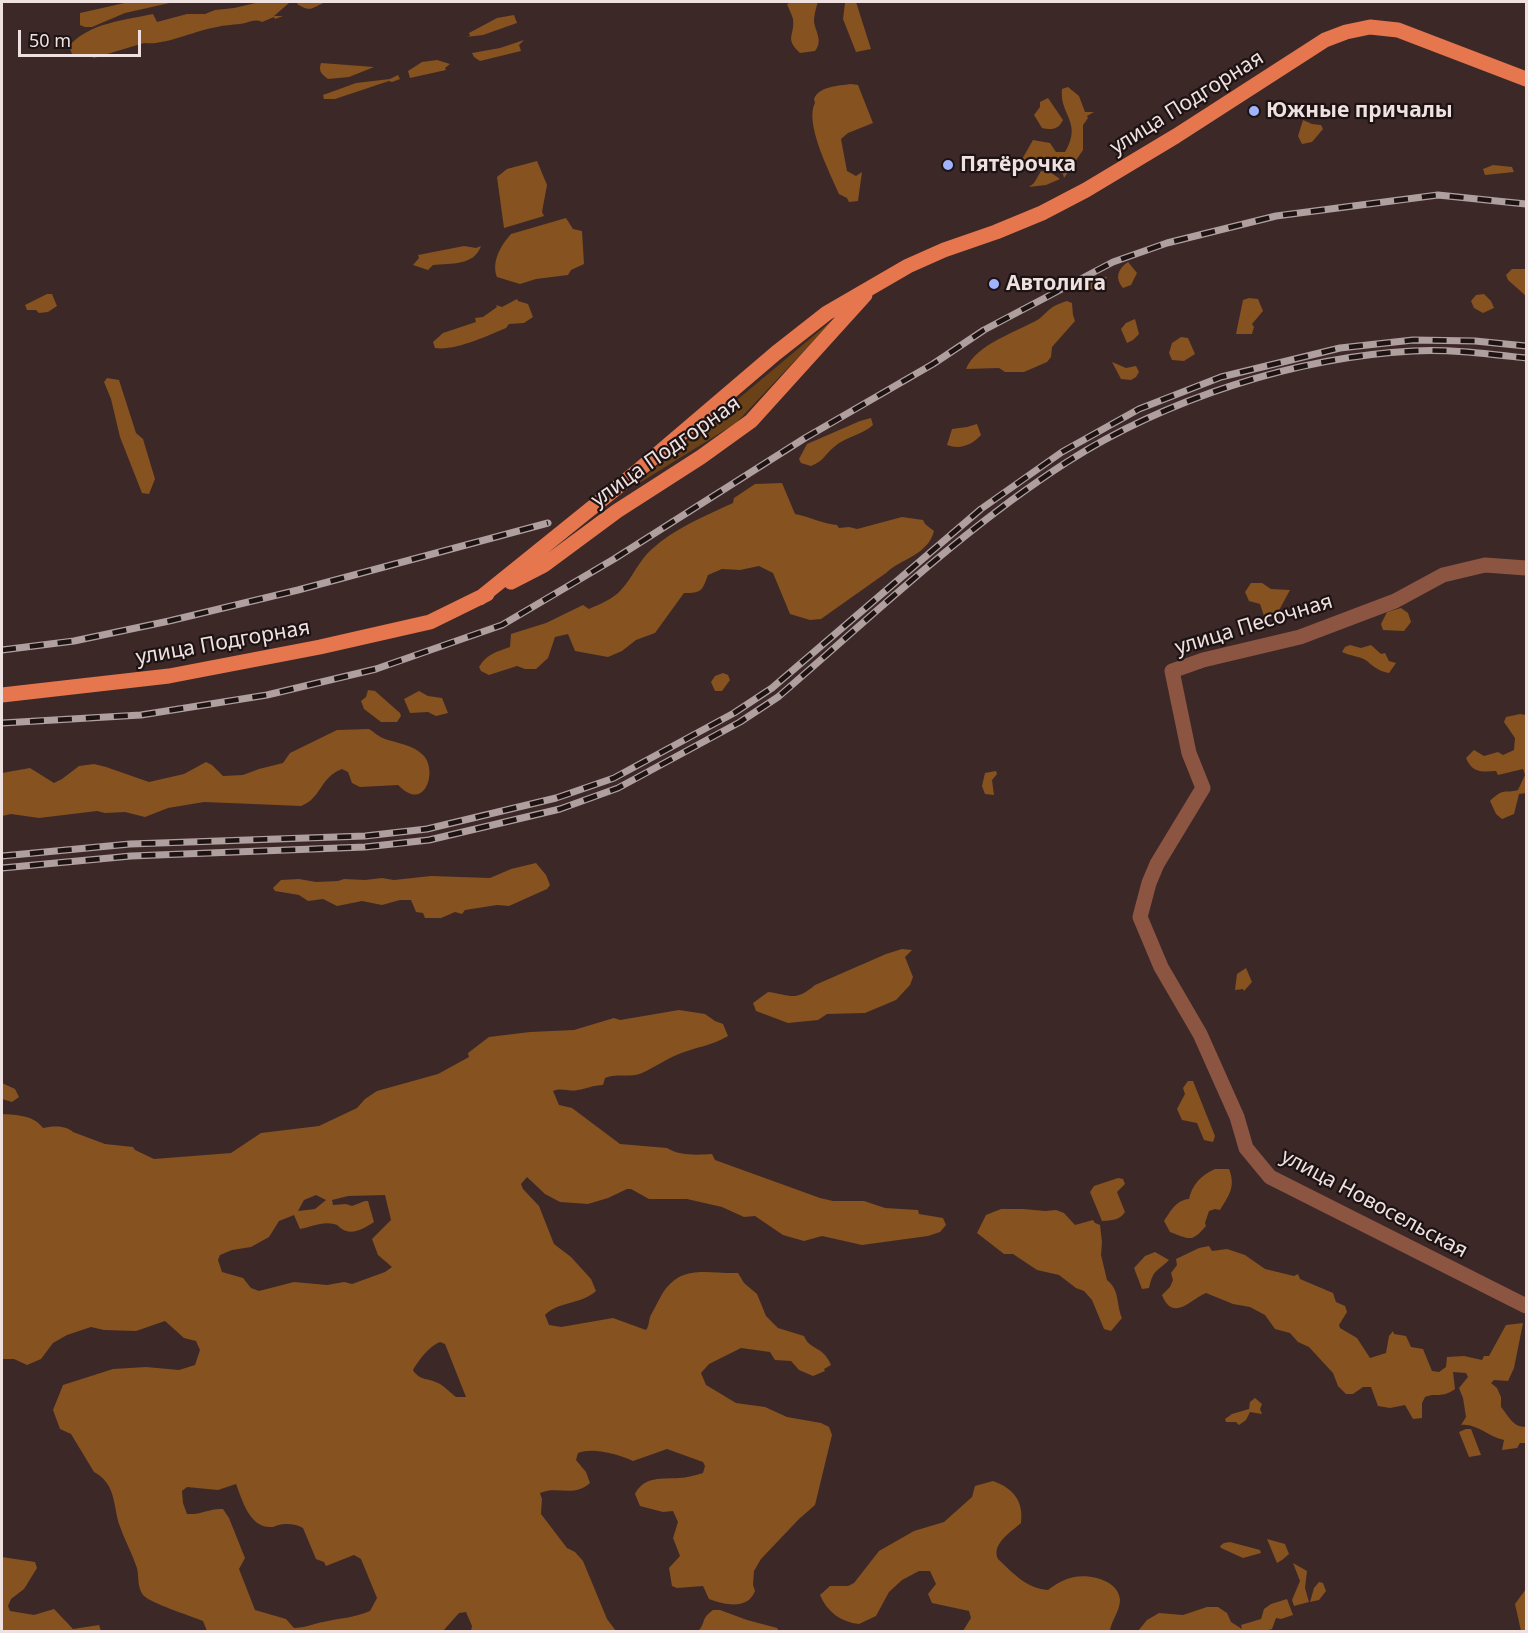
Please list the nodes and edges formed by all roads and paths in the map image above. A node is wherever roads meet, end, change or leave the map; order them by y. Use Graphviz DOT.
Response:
graph roads {
  1 [pos="1527,79"];
  2 [pos="875,284"];
  3 [pos="1527,568"];
  4 [pos="480,597"];
  5 [pos="2,695"];
  6 [pos="1189,753"];
  7 [pos="1527,1306"];
  1 -- 2 [label="main road, улица Подгорная"];
  2 -- 4 [label="main road, улица Подгорная"];
  2 -- 4 [label="main road, улица Подгорная"];
  3 -- 6 [label="street, улица Песочная"];
  4 -- 5 [label="main road, улица Подгорная"];
  6 -- 7 [label="street, улица Новосельская"];
}
